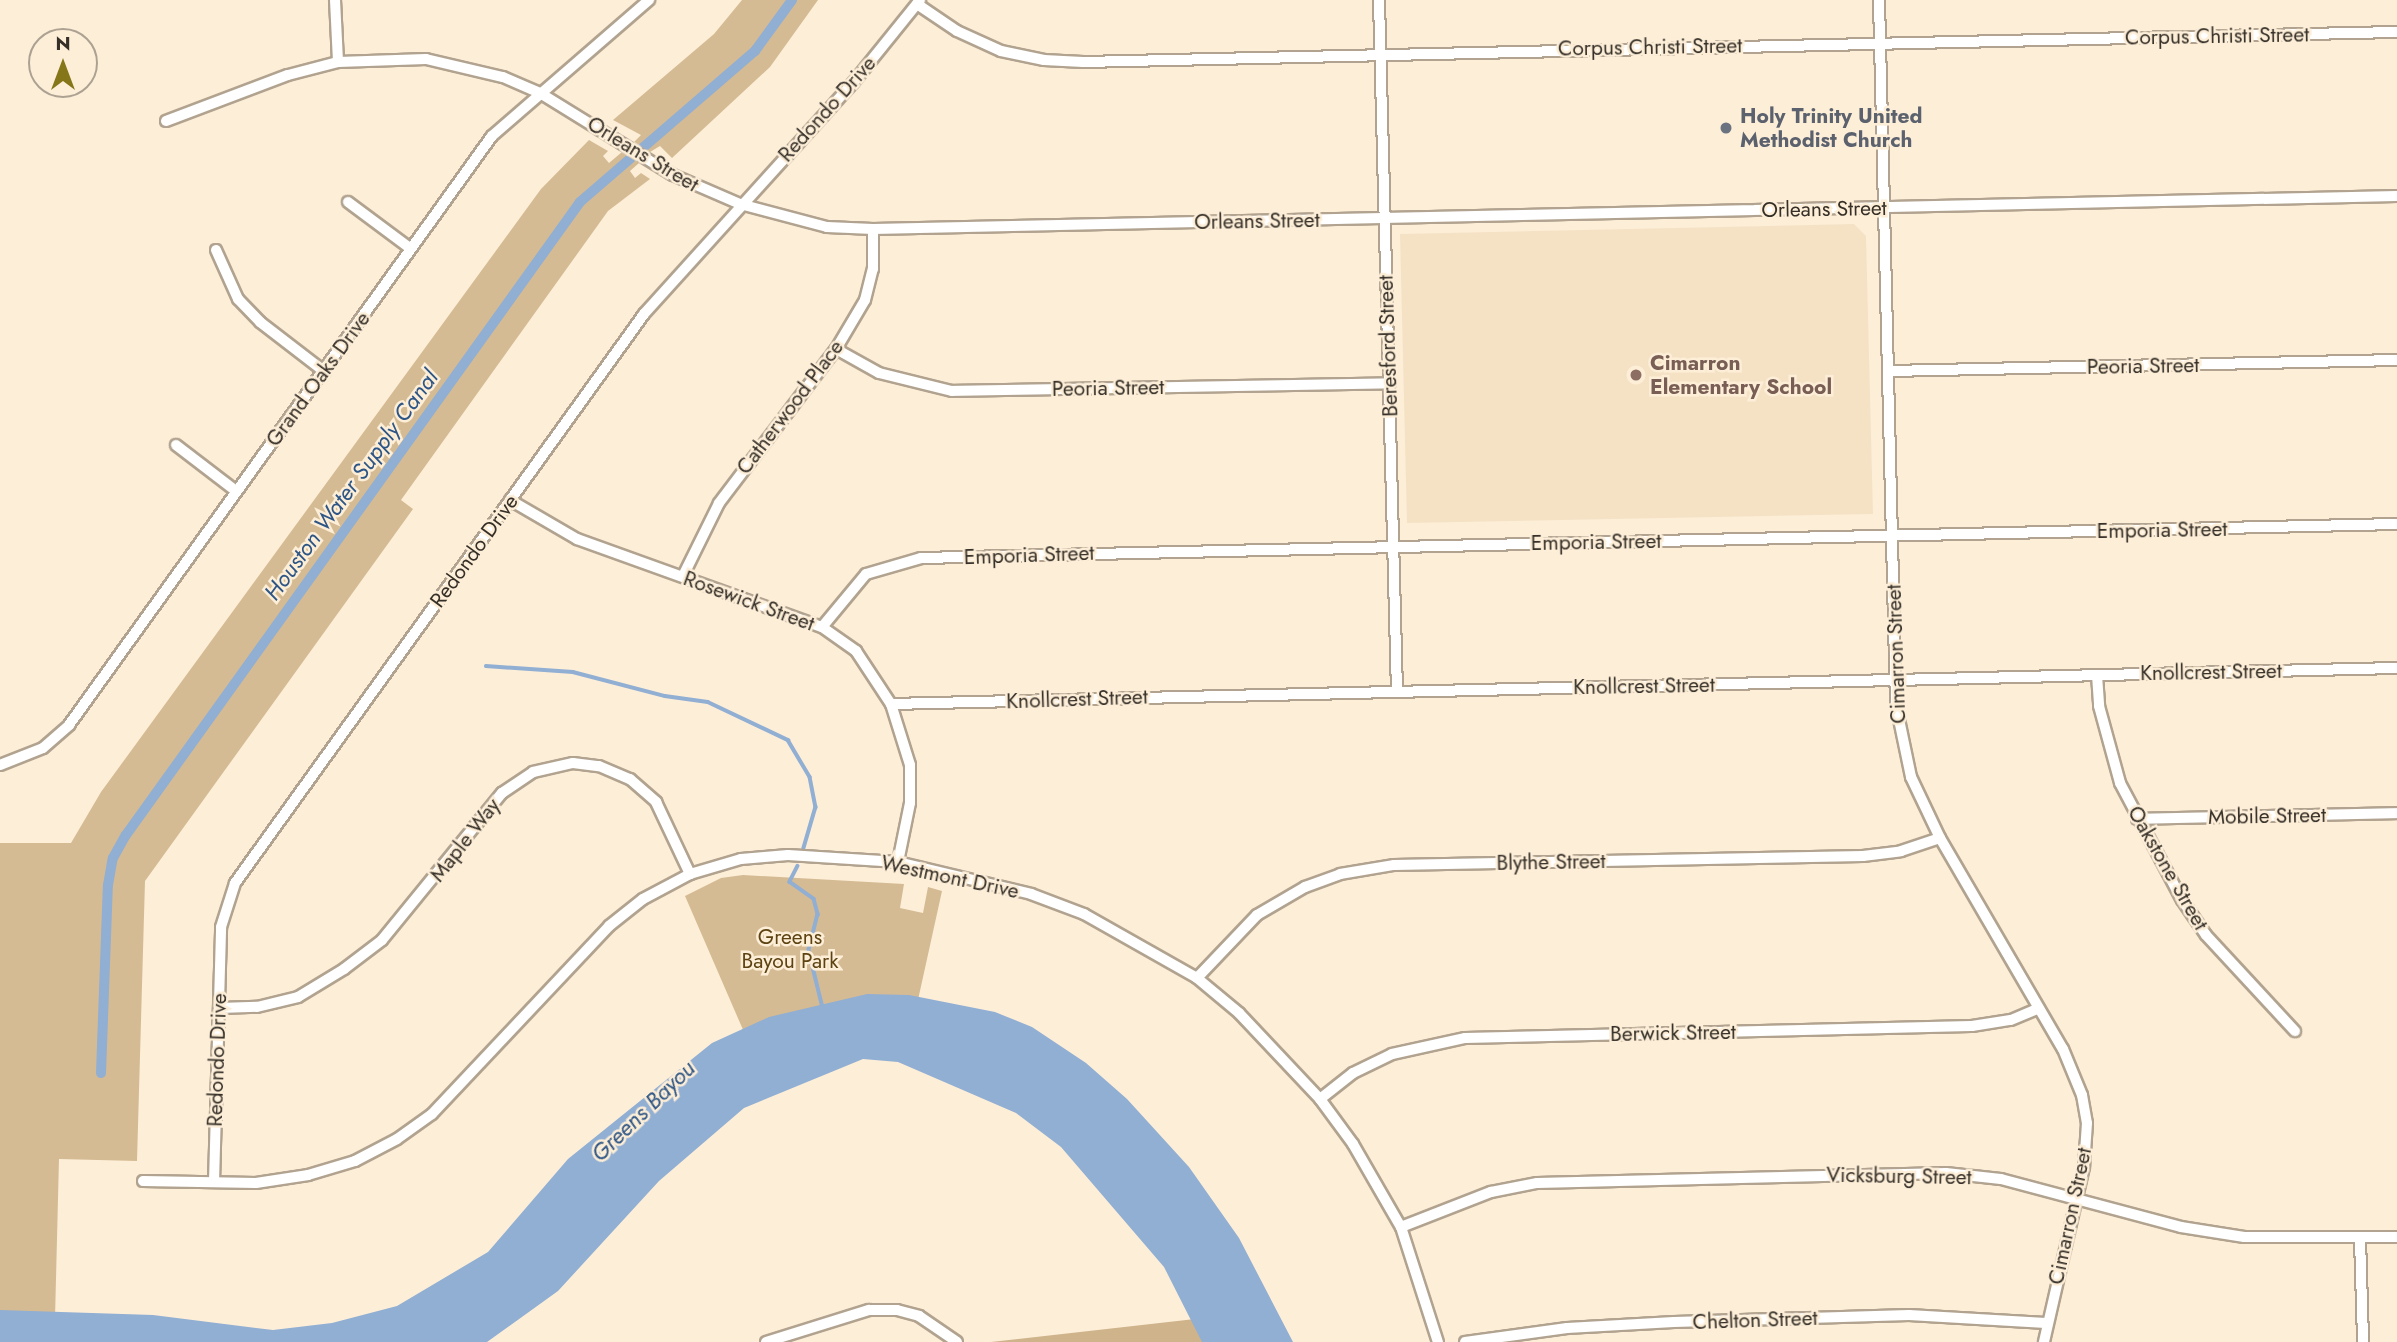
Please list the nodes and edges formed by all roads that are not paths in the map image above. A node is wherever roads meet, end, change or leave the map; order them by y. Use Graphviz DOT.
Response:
graph roads {
  1 [pos="335,0"];
  2 [pos="632,0"];
  3 [pos="649,0"];
  4 [pos="1379,0"];
  5 [pos="1879,0"];
  6 [pos="919,2"];
  7 [pos="640,10"];
  8 [pos="2397,32"];
  9 [pos="1880,42"];
  10 [pos="1381,54"];
  11 [pos="338,62"];
  12 [pos="540,93"];
  13 [pos="166,121"];
  14 [pos="2397,196"];
  15 [pos="348,202"];
  16 [pos="740,204"];
  17 [pos="1885,207"];
  18 [pos="1384,218"];
  19 [pos="873,229"];
  20 [pos="410,248"];
  21 [pos="216,250"];
  22 [pos="836,349"];
  23 [pos="2397,360"];
  24 [pos="1889,371"];
  25 [pos="325,372"];
  26 [pos="1390,383"];
  27 [pos="176,445"];
  28 [pos="236,491"];
  29 [pos="510,500"];
  30 [pos="2397,524"];
  31 [pos="1892,536"];
  32 [pos="1393,545"];
  33 [pos="682,576"];
  34 [pos="822,627"];
  35 [pos="2397,668"];
  36 [pos="2097,675"];
  37 [pos="1896,681"];
  38 [pos="1398,691"];
  39 [pos="891,704"];
  40 [pos="0,765"];
  41 [pos="2397,813"];
  42 [pos="2137,819"];
  43 [pos="1940,838"];
  44 [pos="898,862"];
  45 [pos="690,874"];
  46 [pos="1197,978"];
  47 [pos="219,1008"];
  48 [pos="2039,1008"];
  49 [pos="2295,1031"];
  50 [pos="1320,1099"];
  51 [pos="143,1181"];
  52 [pos="214,1182"];
  53 [pos="2077,1197"];
  54 [pos="1401,1227"];
  55 [pos="2397,1237"];
  56 [pos="2360,1238"];
  57 [pos="2046,1323"];
  58 [pos="766,1342"];
  59 [pos="957,1342"];
  60 [pos="1438,1342"];
  61 [pos="1465,1342"];
  62 [pos="2044,1342"];
  63 [pos="2363,1342"];
  1 -- 11 [label="street"];
  2 -- 7 [label="street"];
  3 -- 7 [label="street, Grand Oaks Drive"];
  4 -- 10 [label="street, Beresford Street"];
  5 -- 9 [label="street, Cimarron Street"];
  6 -- 10 [label="street, Corpus Christi Street"];
  6 -- 16 [label="street, Redondo Drive"];
  7 -- 12 [label="street, Grand Oaks Drive"];
  8 -- 9 [label="street, Corpus Christi Street"];
  9 -- 10 [label="street, Corpus Christi Street"];
  9 -- 17 [label="street, Cimarron Street"];
  10 -- 18 [label="street, Beresford Street"];
  11 -- 12 [label="street, Orleans Street"];
  11 -- 13 [label="street, Orleans Street"];
  12 -- 16 [label="street, Orleans Street"];
  12 -- 20 [label="street, Grand Oaks Drive"];
  14 -- 17 [label="street, Orleans Street"];
  15 -- 20 [label="street"];
  16 -- 19 [label="street, Orleans Street"];
  16 -- 29 [label="street, Redondo Drive"];
  17 -- 18 [label="street, Orleans Street"];
  17 -- 24 [label="street, Cimarron Street"];
  18 -- 19 [label="street, Orleans Street"];
  18 -- 26 [label="street, Beresford Street"];
  19 -- 22 [label="street, Catherwood Place"];
  20 -- 25 [label="street, Grand Oaks Drive"];
  21 -- 25 [label="street"];
  22 -- 26 [label="street, Peoria Street"];
  22 -- 33 [label="street, Catherwood Place"];
  23 -- 24 [label="street, Peoria Street"];
  24 -- 31 [label="street, Cimarron Street"];
  25 -- 28 [label="street, Grand Oaks Drive"];
  26 -- 32 [label="street, Beresford Street"];
  27 -- 28 [label="street"];
  28 -- 40 [label="street, Grand Oaks Drive"];
  29 -- 33 [label="street, Rosewick Street"];
  29 -- 47 [label="street, Redondo Drive"];
  30 -- 31 [label="street, Emporia Street"];
  31 -- 32 [label="street, Emporia Street"];
  31 -- 37 [label="street, Cimarron Street"];
  32 -- 34 [label="street, Emporia Street"];
  32 -- 38 [label="street, Beresford Street"];
  33 -- 34 [label="street, Rosewick Street"];
  34 -- 39 [label="street, Rosewick Street"];
  35 -- 36 [label="street, Knollcrest Street"];
  36 -- 37 [label="street, Knollcrest Street"];
  36 -- 42 [label="street, Oakstone Street"];
  37 -- 38 [label="street, Knollcrest Street"];
  37 -- 43 [label="street, Cimarron Street"];
  38 -- 39 [label="street, Knollcrest Street"];
  39 -- 44 [label="street, Rosewick Street"];
  41 -- 42 [label="street, Mobile Street"];
  42 -- 49 [label="street, Oakstone Street"];
  43 -- 46 [label="street, Blythe Street"];
  43 -- 48 [label="street, Cimarron Street"];
  44 -- 45 [label="street, Westmont Drive"];
  44 -- 46 [label="street, Westmont Drive"];
  45 -- 47 [label="street, Maple Way"];
  45 -- 52 [label="street, Westmont Drive"];
  46 -- 50 [label="street, Westmont Drive"];
  47 -- 52 [label="street, Redondo Drive"];
  48 -- 50 [label="street, Berwick Street"];
  48 -- 53 [label="street, Cimarron Street"];
  50 -- 54 [label="street, Westmont Drive"];
  51 -- 52 [label="street, Westmont Drive"];
  53 -- 54 [label="street, Vicksburg Street"];
  53 -- 56 [label="street, Vicksburg Street"];
  53 -- 57 [label="street, Cimarron Street"];
  54 -- 60 [label="street, Westmont Drive"];
  55 -- 56 [label="street, Vicksburg Street"];
  56 -- 63 [label="street"];
  57 -- 61 [label="street, Chelton Street"];
  57 -- 62 [label="street, Cimarron Street"];
  58 -- 59 [label="street"];
}
